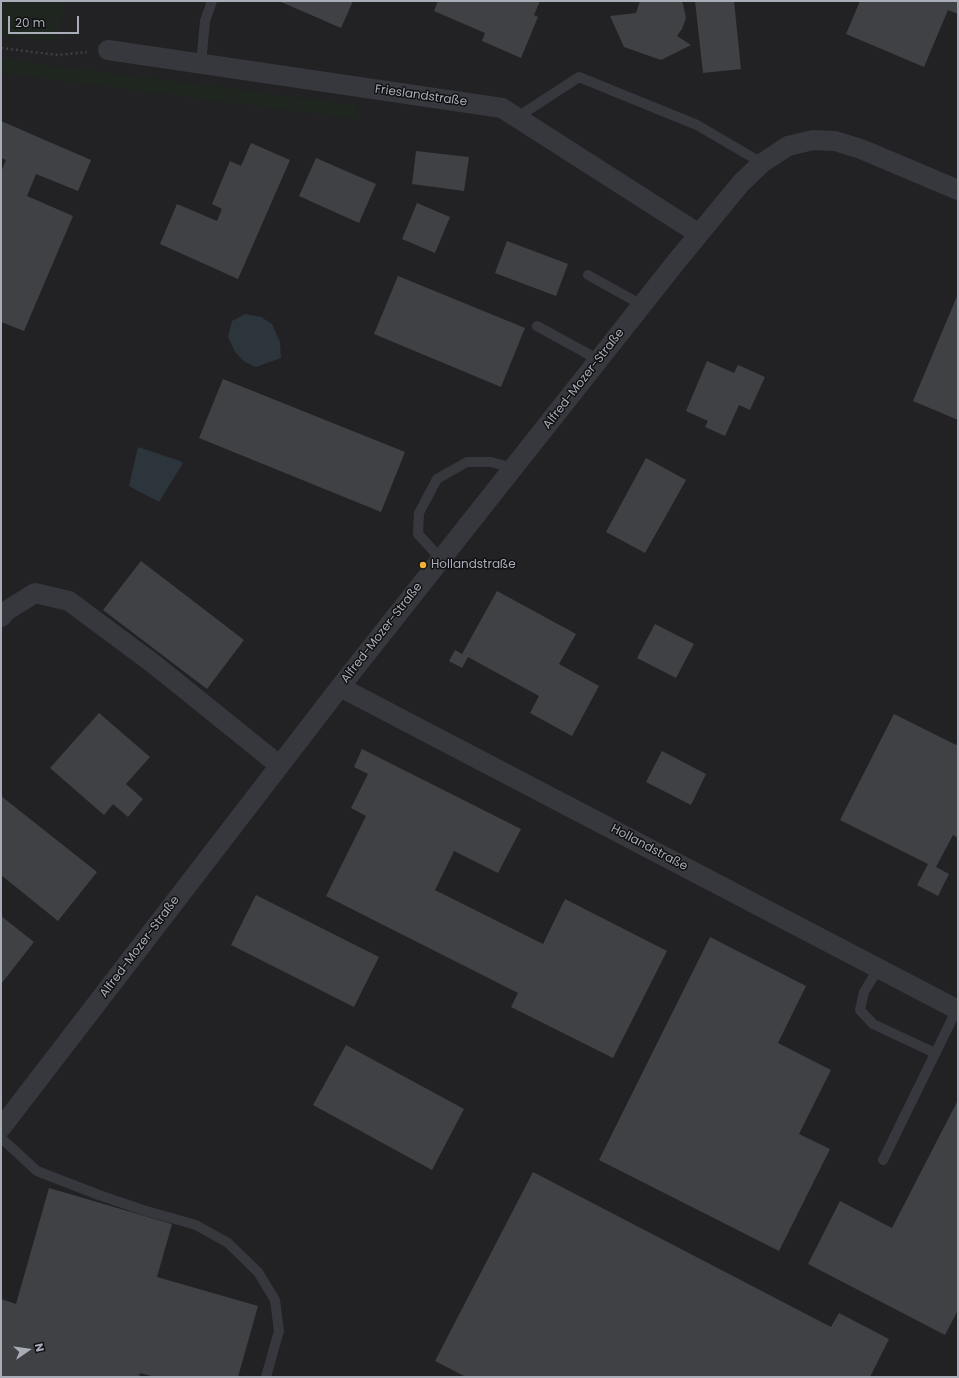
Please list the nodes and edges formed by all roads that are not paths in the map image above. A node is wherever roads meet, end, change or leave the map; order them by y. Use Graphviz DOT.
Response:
graph roads {
  1 [pos="212,1"];
  2 [pos="108,50"];
  3 [pos="200,64"];
  4 [pos="516,118"];
  5 [pos="762,163"];
  6 [pos="958,190"];
  7 [pos="699,234"];
  8 [pos="588,275"];
  9 [pos="642,305"];
  10 [pos="537,326"];
  11 [pos="599,360"];
  12 [pos="513,468"];
  13 [pos="441,559"];
  14 [pos="1,617"];
  15 [pos="340,686"];
  16 [pos="279,765"];
  17 [pos="878,969"];
  18 [pos="957,1010"];
  19 [pos="935,1053"];
  20 [pos="1,1128"];
  21 [pos="1,1138"];
  22 [pos="882,1160"];
  23 [pos="266,1377"];
  1 -- 3 [label="lane"];
  2 -- 3 [label="street, Frieslandstraße"];
  3 -- 4 [label="street, Frieslandstraße"];
  4 -- 5 [label="lane"];
  4 -- 7 [label="street, Frieslandstraße"];
  5 -- 6 [label="street, Alfred-Mozer-Straße"];
  5 -- 7 [label="street, Alfred-Mozer-Straße"];
  7 -- 9 [label="street, Alfred-Mozer-Straße"];
  8 -- 9 [label="lane"];
  9 -- 11 [label="street, Alfred-Mozer-Straße"];
  10 -- 11 [label="lane"];
  11 -- 12 [label="street, Alfred-Mozer-Straße"];
  12 -- 13 [label="street, Alfred-Mozer-Straße"];
  12 -- 13 [label="lane"];
  13 -- 15 [label="street, Alfred-Mozer-Straße"];
  14 -- 16 [label="street"];
  15 -- 16 [label="street, Alfred-Mozer-Straße"];
  15 -- 17 [label="street, Hollandstraße"];
  16 -- 20 [label="street, Alfred-Mozer-Straße"];
  17 -- 18 [label="street, Hollandstraße"];
  17 -- 19 [label="lane"];
  18 -- 19 [label="lane"];
  19 -- 22 [label="lane"];
  21 -- 23 [label="lane"];
}
